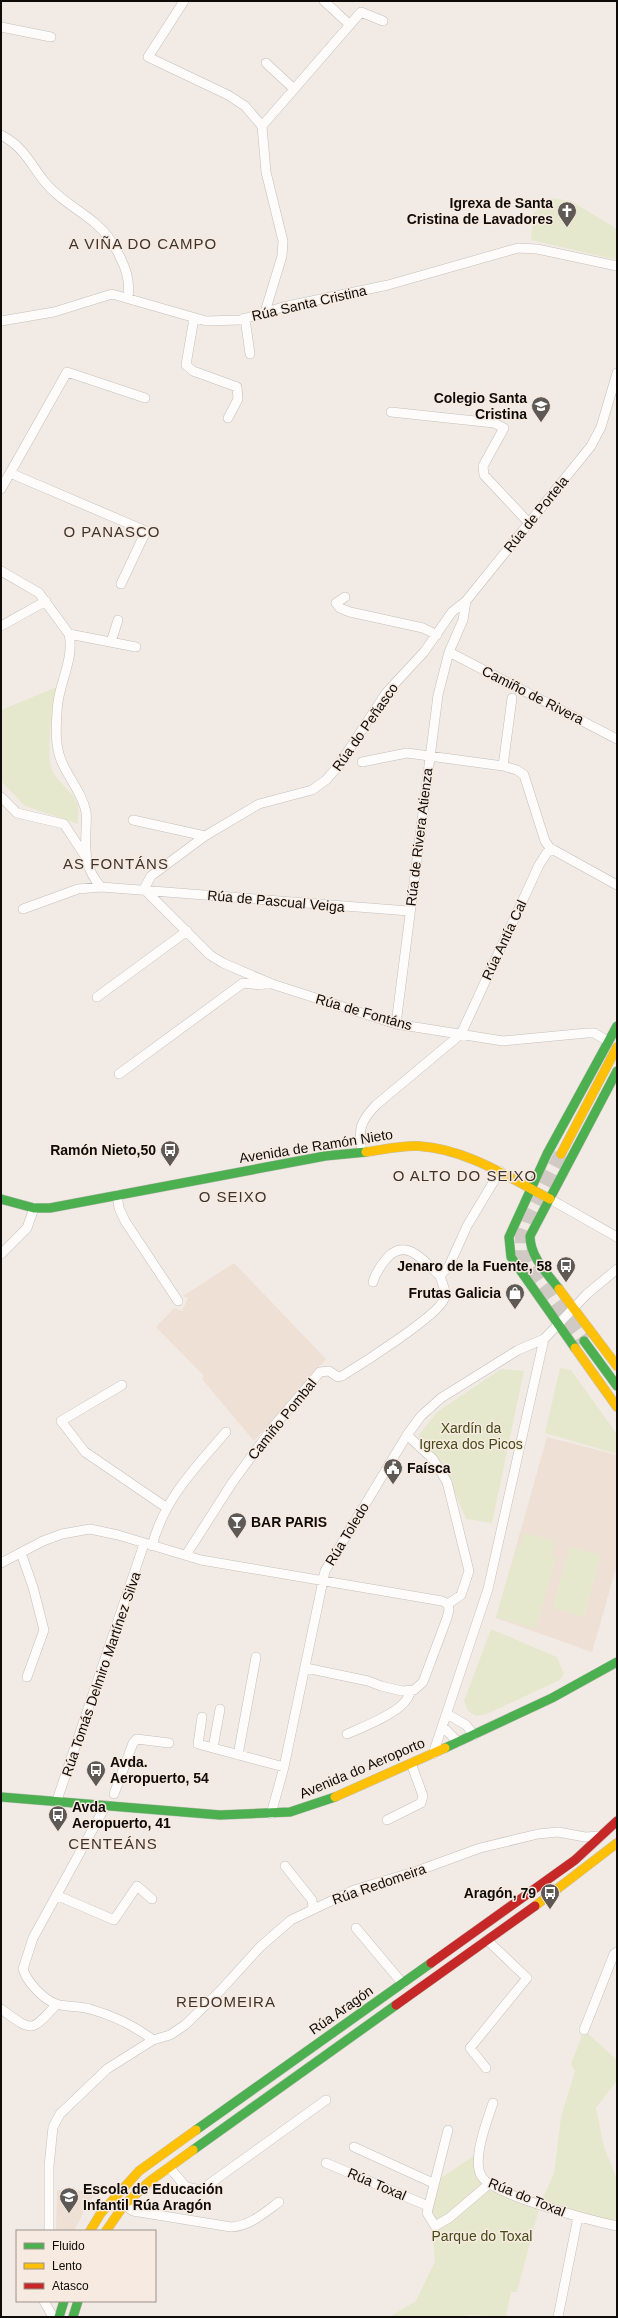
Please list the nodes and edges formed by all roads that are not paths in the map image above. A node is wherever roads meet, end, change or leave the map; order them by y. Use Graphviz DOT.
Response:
graph roads {
  1 [pos="184,1"];
  2 [pos="324,1"];
  3 [pos="383,21"];
  4 [pos="350,25"];
  5 [pos="1,27"];
  6 [pos="51,37"];
  7 [pos="266,63"];
  8 [pos="294,89"];
  9 [pos="262,126"];
  10 [pos="1,135"];
  11 [pos="617,266"];
  12 [pos="128,297"];
  13 [pos="265,312"];
  14 [pos="194,318"];
  15 [pos="245,318"];
  16 [pos="1,321"];
  17 [pos="250,354"];
  18 [pos="617,373"];
  19 [pos="144,398"];
  20 [pos="391,412"];
  21 [pos="228,418"];
  22 [pos="10,473"];
  23 [pos="1,489"];
  24 [pos="529,523"];
  25 [pos="1,571"];
  26 [pos="121,584"];
  27 [pos="345,597"];
  28 [pos="46,601"];
  29 [pos="466,601"];
  30 [pos="118,620"];
  31 [pos="1,626"];
  32 [pos="69,634"];
  33 [pos="437,635"];
  34 [pos="111,642"];
  35 [pos="136,647"];
  36 [pos="449,652"];
  37 [pos="512,698"];
  38 [pos="617,739"];
  39 [pos="429,755"];
  40 [pos="362,762"];
  41 [pos="503,766"];
  42 [pos="1,797"];
  43 [pos="133,820"];
  44 [pos="205,836"];
  45 [pos="550,848"];
  46 [pos="85,856"];
  47 [pos="617,885"];
  48 [pos="101,887"];
  49 [pos="144,889"];
  50 [pos="23,909"];
  51 [pos="409,911"];
  52 [pos="187,931"];
  53 [pos="268,982"];
  54 [pos="96,997"];
  55 [pos="396,1024"];
  56 [pos="617,1026"];
  57 [pos="462,1034"];
  58 [pos="608,1041"];
  59 [pos="616,1050"];
  60 [pos="617,1072"];
  61 [pos="119,1074"];
  62 [pos="362,1152"];
  63 [pos="561,1154"];
  64 [pos="500,1171"];
  65 [pos="532,1190"];
  66 [pos="117,1195"];
  67 [pos="1,1199"];
  68 [pos="550,1199"];
  69 [pos="34,1208"];
  70 [pos="617,1238"];
  71 [pos="1,1254"];
  72 [pos="617,1269"];
  73 [pos="440,1276"];
  74 [pos="373,1282"];
  75 [pos="178,1301"];
  76 [pos="573,1309"];
  77 [pos="556,1325"];
  78 [pos="544,1339"];
  79 [pos="584,1341"];
  80 [pos="617,1366"];
  81 [pos="122,1385"];
  82 [pos="617,1386"];
  83 [pos="617,1407"];
  84 [pos="226,1432"];
  85 [pos="407,1435"];
  86 [pos="167,1508"];
  87 [pos="148,1545"];
  88 [pos="21,1553"];
  89 [pos="186,1555"];
  90 [pos="1,1563"];
  91 [pos="323,1579"];
  92 [pos="448,1604"];
  93 [pos="256,1657"];
  94 [pos="617,1662"];
  95 [pos="306,1668"];
  96 [pos="27,1677"];
  97 [pos="410,1691"];
  98 [pos="220,1709"];
  99 [pos="447,1714"];
  100 [pos="202,1717"];
  101 [pos="442,1726"];
  102 [pos="347,1734"];
  103 [pos="474,1734"];
  104 [pos="458,1742"];
  105 [pos="169,1743"];
  106 [pos="213,1748"];
  107 [pos="433,1754"];
  108 [pos="238,1755"];
  109 [pos="411,1764"];
  110 [pos="284,1767"];
  111 [pos="114,1794"];
  112 [pos="1,1797"];
  113 [pos="56,1803"];
  114 [pos="106,1805"];
  115 [pos="271,1814"];
  116 [pos="387,1820"];
  117 [pos="617,1821"];
  118 [pos="601,1836"];
  119 [pos="617,1843"];
  120 [pos="285,1866"];
  121 [pos="56,1896"];
  122 [pos="152,1899"];
  123 [pos="313,1908"];
  124 [pos="356,1928"];
  125 [pos="487,1940"];
  126 [pos="617,1952"];
  127 [pos="403,1984"];
  128 [pos="57,2004"];
  129 [pos="1,2009"];
  130 [pos="584,2030"];
  131 [pos="153,2040"];
  132 [pos="486,2068"];
  133 [pos="326,2100"];
  134 [pos="492,2103"];
  135 [pos="448,2130"];
  136 [pos="354,2147"];
  137 [pos="326,2163"];
  138 [pos="169,2166"];
  139 [pos="433,2183"];
  140 [pos="489,2184"];
  141 [pos="279,2202"];
  142 [pos="124,2205"];
  143 [pos="428,2206"];
  144 [pos="578,2217"];
  145 [pos="617,2226"];
  146 [pos="49,2230"];
  147 [pos="91,2230"];
  148 [pos="107,2230"];
  149 [pos="45,2302"];
  150 [pos="64,2302"];
  151 [pos="78,2302"];
  152 [pos="53,2317"];
  153 [pos="59,2317"];
  154 [pos="73,2317"];
  155 [pos="558,2317"];
  1 -- 9 [label="street"];
  2 -- 4 [label="street"];
  3 -- 4 [label="street"];
  4 -- 8 [label="street"];
  5 -- 6 [label="street"];
  7 -- 8 [label="street"];
  8 -- 9 [label="street"];
  9 -- 13 [label="street"];
  10 -- 12 [label="street"];
  11 -- 13 [label="street, Rúa Santa Cristina"];
  12 -- 14 [label="street, Rúa Santa Cristina"];
  12 -- 16 [label="street, Rúa Santa Cristina"];
  13 -- 15 [label="street, Rúa Santa Cristina"];
  14 -- 15 [label="street, Rúa Santa Cristina"];
  14 -- 21 [label="street"];
  15 -- 17 [label="street"];
  18 -- 24 [label="street, Rúa de Portela"];
  19 -- 22 [label="street"];
  20 -- 24 [label="street"];
  22 -- 23 [label="street"];
  22 -- 26 [label="street"];
  24 -- 29 [label="street, Rúa de Portela"];
  25 -- 28 [label="street"];
  27 -- 33 [label="street"];
  28 -- 31 [label="street"];
  28 -- 32 [label="street"];
  29 -- 33 [label="street, Rúa do Peñasco"];
  29 -- 36 [label="street, Rúa de Portela"];
  30 -- 34 [label="street"];
  32 -- 34 [label="street"];
  32 -- 46 [label="street"];
  33 -- 44 [label="street, Rúa do Peñasco"];
  34 -- 35 [label="street"];
  36 -- 38 [label="street, Camiño de Rivera"];
  36 -- 39 [label="street, Rúa de Rivera Atienza"];
  37 -- 41 [label="street"];
  39 -- 40 [label="street"];
  39 -- 41 [label="street"];
  39 -- 51 [label="street, Rúa de Rivera Atienza"];
  41 -- 45 [label="street"];
  42 -- 46 [label="street"];
  43 -- 44 [label="street"];
  44 -- 49 [label="street, Rúa do Peñasco"];
  45 -- 47 [label="street"];
  45 -- 57 [label="street, Rúa Antía Cal"];
  46 -- 48 [label="street"];
  48 -- 49 [label="street"];
  48 -- 50 [label="street"];
  49 -- 51 [label="street, Rúa de Pascual Veiga"];
  49 -- 52 [label="street, Rúa de Fontáns"];
  51 -- 55 [label="street, Rúa de Rivera Atienza"];
  52 -- 53 [label="street, Rúa de Fontáns"];
  52 -- 54 [label="street"];
  53 -- 55 [label="street, Rúa de Fontáns"];
  53 -- 61 [label="street, Rúa de Fontáns"];
  55 -- 57 [label="street, Rúa de Fontáns"];
  56 -- 58 [label="main road"];
  57 -- 58 [label="street, Rúa de Fontáns"];
  57 -- 62 [label="street"];
  58 -- 65 [label="main road"];
  59 -- 63 [label="main road"];
  60 -- 68 [label="main road"];
  62 -- 64 [label="main road, Avenida de Ramón Nieto"];
  62 -- 66 [label="main road, Avenida de Ramón Nieto"];
  64 -- 65 [label="main road, Avenida de Ramón Nieto"];
  64 -- 73 [label="street"];
  65 -- 68 [label="main road, Avenida de Ramón Nieto"];
  65 -- 77 [label="main road"];
  66 -- 69 [label="main road, Avenida de Ramón Nieto"];
  66 -- 75 [label="street"];
  67 -- 69 [label="main road, Avenida de Ramón Nieto"];
  68 -- 70 [label="street, Avenida de Ramón Nieto"];
  68 -- 76 [label="main road"];
  69 -- 71 [label="street"];
  72 -- 76 [label="street, Rúa Toledo"];
  73 -- 74 [label="street"];
  73 -- 89 [label="street, Camiño Pombal"];
  76 -- 77 [label="street, Rúa Toledo"];
  76 -- 80 [label="main road"];
  77 -- 78 [label="street, Rúa Toledo"];
  77 -- 83 [label="main road"];
  78 -- 85 [label="street, Rúa Toledo"];
  78 -- 99 [label="street"];
  79 -- 82 [label="main road"];
  81 -- 86 [label="street"];
  84 -- 86 [label="street, Rúa Tomás Delmiro Martínez Silva"];
  85 -- 91 [label="street, Rúa Toledo"];
  85 -- 92 [label="street"];
  86 -- 87 [label="street, Rúa Tomás Delmiro Martínez Silva"];
  87 -- 88 [label="street, Rúa Toledo"];
  87 -- 89 [label="street, Rúa Toledo"];
  87 -- 113 [label="street, Rúa Tomás Delmiro Martínez Silva"];
  88 -- 90 [label="street, Rúa Toledo"];
  88 -- 96 [label="street"];
  89 -- 91 [label="street, Rúa Toledo"];
  91 -- 92 [label="street"];
  91 -- 95 [label="street"];
  92 -- 97 [label="street"];
  93 -- 108 [label="street"];
  94 -- 103 [label="main road, Avenida do Aeroporto"];
  95 -- 97 [label="street"];
  95 -- 110 [label="street"];
  97 -- 102 [label="street"];
  98 -- 106 [label="street"];
  99 -- 101 [label="street"];
  99 -- 103 [label="street"];
  100 -- 106 [label="street"];
  101 -- 104 [label="street"];
  101 -- 107 [label="street"];
  103 -- 104 [label="main road, Avenida do Aeroporto"];
  104 -- 107 [label="main road, Avenida do Aeroporto"];
  105 -- 111 [label="street"];
  106 -- 108 [label="street"];
  107 -- 109 [label="main road, Avenida do Aeroporto"];
  108 -- 110 [label="street"];
  109 -- 115 [label="main road, Avenida do Aeroporto"];
  109 -- 116 [label="street"];
  110 -- 115 [label="street"];
  112 -- 113 [label="main road, Avenida do Aeroporto"];
  113 -- 114 [label="main road, Avenida do Aeroporto"];
  114 -- 115 [label="main road, Avenida do Aeroporto"];
  114 -- 121 [label="street"];
  117 -- 118 [label="main road, Rúa Aragón"];
  118 -- 123 [label="street, Rúa Redomeira"];
  118 -- 127 [label="main road, Rúa Aragón"];
  119 -- 125 [label="main road, Rúa Aragón"];
  120 -- 123 [label="street"];
  121 -- 122 [label="street"];
  121 -- 128 [label="street"];
  123 -- 131 [label="street, Rúa Redomeira"];
  124 -- 127 [label="street"];
  125 -- 132 [label="street"];
  125 -- 138 [label="main road, Rúa Aragón"];
  126 -- 130 [label="street"];
  127 -- 147 [label="main road, Rúa Aragón"];
  128 -- 129 [label="street"];
  128 -- 131 [label="street"];
  131 -- 146 [label="street, Rúa Redomeira"];
  133 -- 138 [label="street"];
  134 -- 140 [label="street, Rúa do Toxal"];
  135 -- 139 [label="street"];
  136 -- 139 [label="street, Rúa Toxal"];
  137 -- 143 [label="street, Rúa Toxal"];
  138 -- 142 [label="main road, Rúa Aragón"];
  139 -- 143 [label="street"];
  140 -- 143 [label="street"];
  140 -- 144 [label="street, Rúa do Toxal"];
  141 -- 142 [label="street"];
  142 -- 148 [label="main road, Rúa Aragón"];
  144 -- 145 [label="street, Rúa do Toxal"];
  144 -- 155 [label="street, Rúa do Toxal"];
  149 -- 152 [label="street"];
  150 -- 153 [label="main road"];
  151 -- 154 [label="main road"];
}
